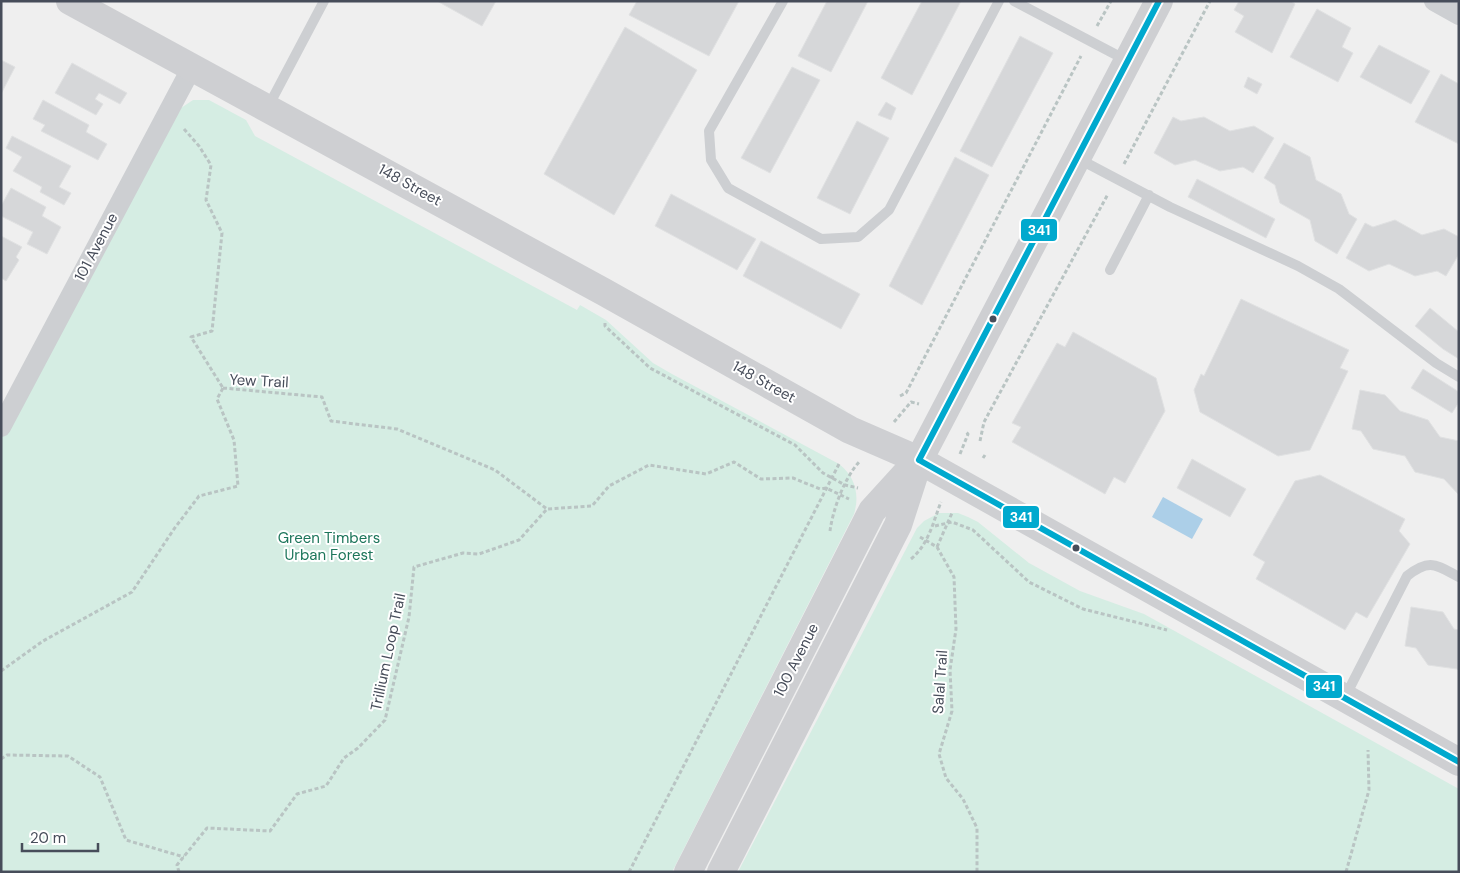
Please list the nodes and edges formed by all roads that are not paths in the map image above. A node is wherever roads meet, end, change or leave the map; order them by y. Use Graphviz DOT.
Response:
graph roads {
  1 [pos="70,1"];
  2 [pos="324,1"];
  3 [pos="783,1"];
  4 [pos="999,1"];
  5 [pos="1014,1"];
  6 [pos="1159,1"];
  7 [pos="1434,1"];
  8 [pos="1459,15"];
  9 [pos="1128,61"];
  10 [pos="192,67"];
  11 [pos="268,107"];
  12 [pos="1076,157"];
  13 [pos="1148,195"];
  14 [pos="1110,270"];
  15 [pos="1459,377"];
  16 [pos="1,427"];
  17 [pos="919,460"];
  18 [pos="1459,577"];
  19 [pos="1344,698"];
  20 [pos="1459,762"];
  21 [pos="688,872"];
  22 [pos="721,872"];
  1 -- 10 [label="main road, 148 Street"];
  2 -- 11 [label="lane"];
  3 -- 4 [label="lane"];
  5 -- 9 [label="lane"];
  6 -- 9 [label="main road, 100 Avenue"];
  7 -- 8 [label="street"];
  9 -- 12 [label="main road, 100 Avenue"];
  10 -- 11 [label="main road, 148 Street"];
  10 -- 16 [label="street, 101 Avenue"];
  11 -- 17 [label="main road, 148 Street"];
  12 -- 13 [label="lane"];
  12 -- 17 [label="main road, 100 Avenue"];
  13 -- 14 [label="lane"];
  13 -- 15 [label="lane"];
  17 -- 19 [label="main road, 148 Street"];
  17 -- 21 [label="main road, 100 Avenue"];
  17 -- 22 [label="main road, 100 Avenue"];
  18 -- 19 [label="lane"];
  19 -- 20 [label="main road, 148 Street"];
}
